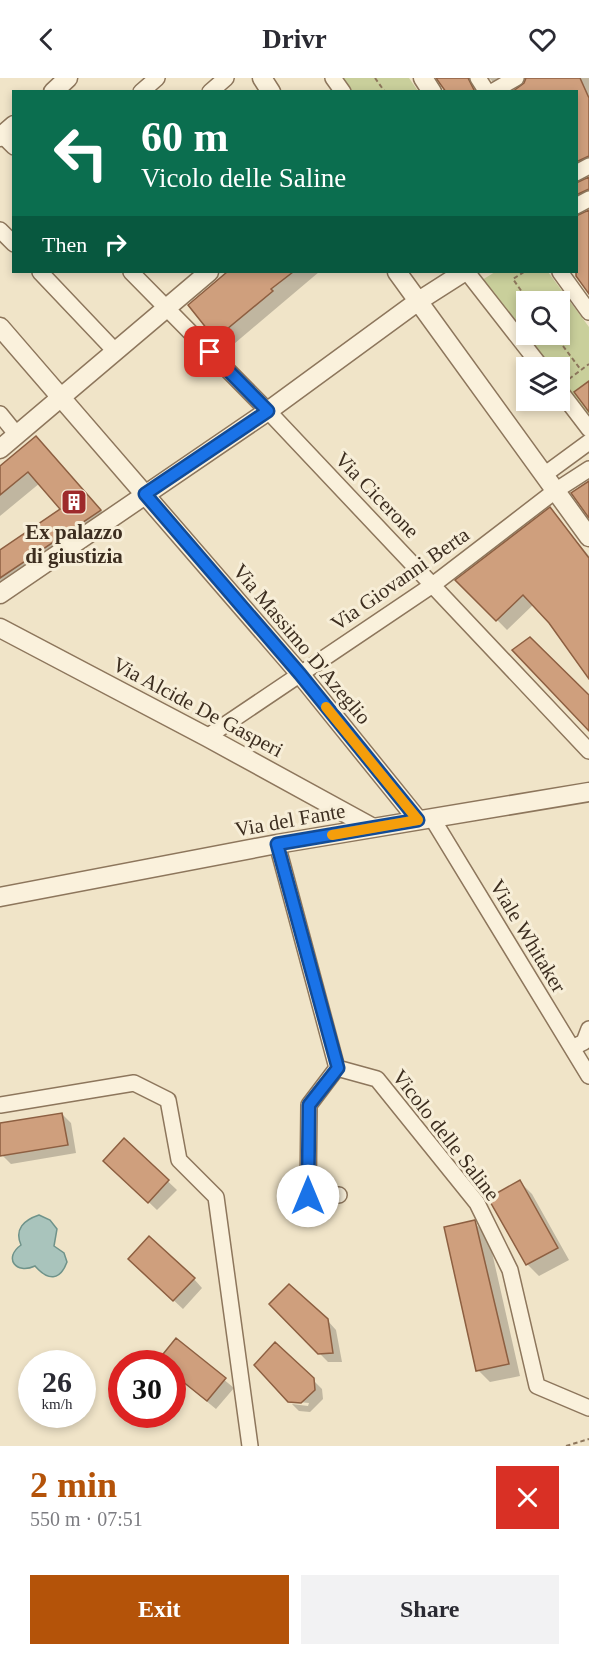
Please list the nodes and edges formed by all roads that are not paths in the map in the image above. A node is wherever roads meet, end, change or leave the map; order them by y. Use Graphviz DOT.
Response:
graph roads {
  1 [pos="68,78"];
  2 [pos="157,78"];
  3 [pos="226,78"];
  4 [pos="516,78"];
  5 [pos="55,90"];
  6 [pos="143,90"];
  7 [pos="212,90"];
  8 [pos="495,90"];
  9 [pos="0,230"];
  10 [pos="12,242"];
  11 [pos="41,273"];
  12 [pos="132,273"];
  13 [pos="205,273"];
  14 [pos="398,273"];
  15 [pos="462,273"];
  16 [pos="561,273"];
  17 [pos="417,302"];
  18 [pos="166,308"];
  19 [pos="589,312"];
  20 [pos="0,327"];
  21 [pos="115,351"];
  22 [pos="533,357"];
  23 [pos="62,392"];
  24 [pos="570,399"];
  25 [pos="268,411"];
  26 [pos="0,414"];
  27 [pos="589,429"];
  28 [pos="22,430"];
  29 [pos="589,442"];
  30 [pos="0,449"];
  31 [pos="589,469"];
  32 [pos="544,475"];
  33 [pos="555,490"];
  34 [pos="150,493"];
  35 [pos="589,537"];
  36 [pos="434,584"];
  37 [pos="0,594"];
  38 [pos="0,628"];
  39 [pos="300,674"];
  40 [pos="207,737"];
  41 [pos="589,751"];
  42 [pos="589,792"];
  43 [pos="425,819"];
  44 [pos="373,828"];
  45 [pos="277,844"];
  46 [pos="0,897"];
  47 [pos="589,1029"];
  48 [pos="572,1048"];
  49 [pos="338,1068"];
  50 [pos="589,1076"];
  51 [pos="0,1105"];
  52 [pos="339,1195"];
  53 [pos="589,1408"];
  54 [pos="250,1446"];
  1 -- 5 [label="street"];
  2 -- 6 [label="street"];
  3 -- 7 [label="street"];
  4 -- 8 [label="street"];
  9 -- 10 [label="street"];
  11 -- 21 [label="street"];
  12 -- 18 [label="street, Via Cicerone"];
  13 -- 18 [label="street"];
  14 -- 17 [label="street"];
  15 -- 17 [label="street"];
  15 -- 22 [label="street"];
  16 -- 19 [label="street"];
  17 -- 25 [label="street"];
  17 -- 32 [label="street"];
  18 -- 21 [label="street"];
  18 -- 25 [label="street, Via Cicerone"];
  20 -- 23 [label="street"];
  21 -- 23 [label="street"];
  23 -- 28 [label="street"];
  23 -- 34 [label="street, Via Massimo D'Azeglio"];
  24 -- 27 [label="street"];
  25 -- 34 [label="street"];
  25 -- 36 [label="street, Via Cicerone"];
  26 -- 28 [label="street"];
  28 -- 30 [label="street"];
  29 -- 32 [label="street"];
  31 -- 33 [label="street, Via Giovanni Berta"];
  32 -- 33 [label="street"];
  33 -- 35 [label="street"];
  33 -- 36 [label="street, Via Giovanni Berta"];
  34 -- 37 [label="street"];
  34 -- 39 [label="street, Via Massimo D'Azeglio"];
  36 -- 39 [label="street, Via Giovanni Berta"];
  36 -- 41 [label="street, Via Cicerone"];
  38 -- 40 [label="street, Via Alcide De Gasperi"];
  39 -- 40 [label="street, Via Giovanni Berta"];
  39 -- 43 [label="street, Via Massimo D'Azeglio"];
  40 -- 44 [label="street, Via Alcide De Gasperi"];
  42 -- 43 [label="street, Via del Fante"];
  43 -- 44 [label="street, Via del Fante"];
  43 -- 48 [label="street, Viale Whitaker"];
  44 -- 45 [label="street, Via del Fante"];
  45 -- 46 [label="street, Via del Fante"];
  45 -- 49 [label="street"];
  47 -- 48 [label="street"];
  48 -- 50 [label="street, Viale Whitaker"];
  49 -- 52 [label="street"];
  49 -- 53 [label="street, Vicolo delle Saline"];
  51 -- 54 [label="street"];
}
